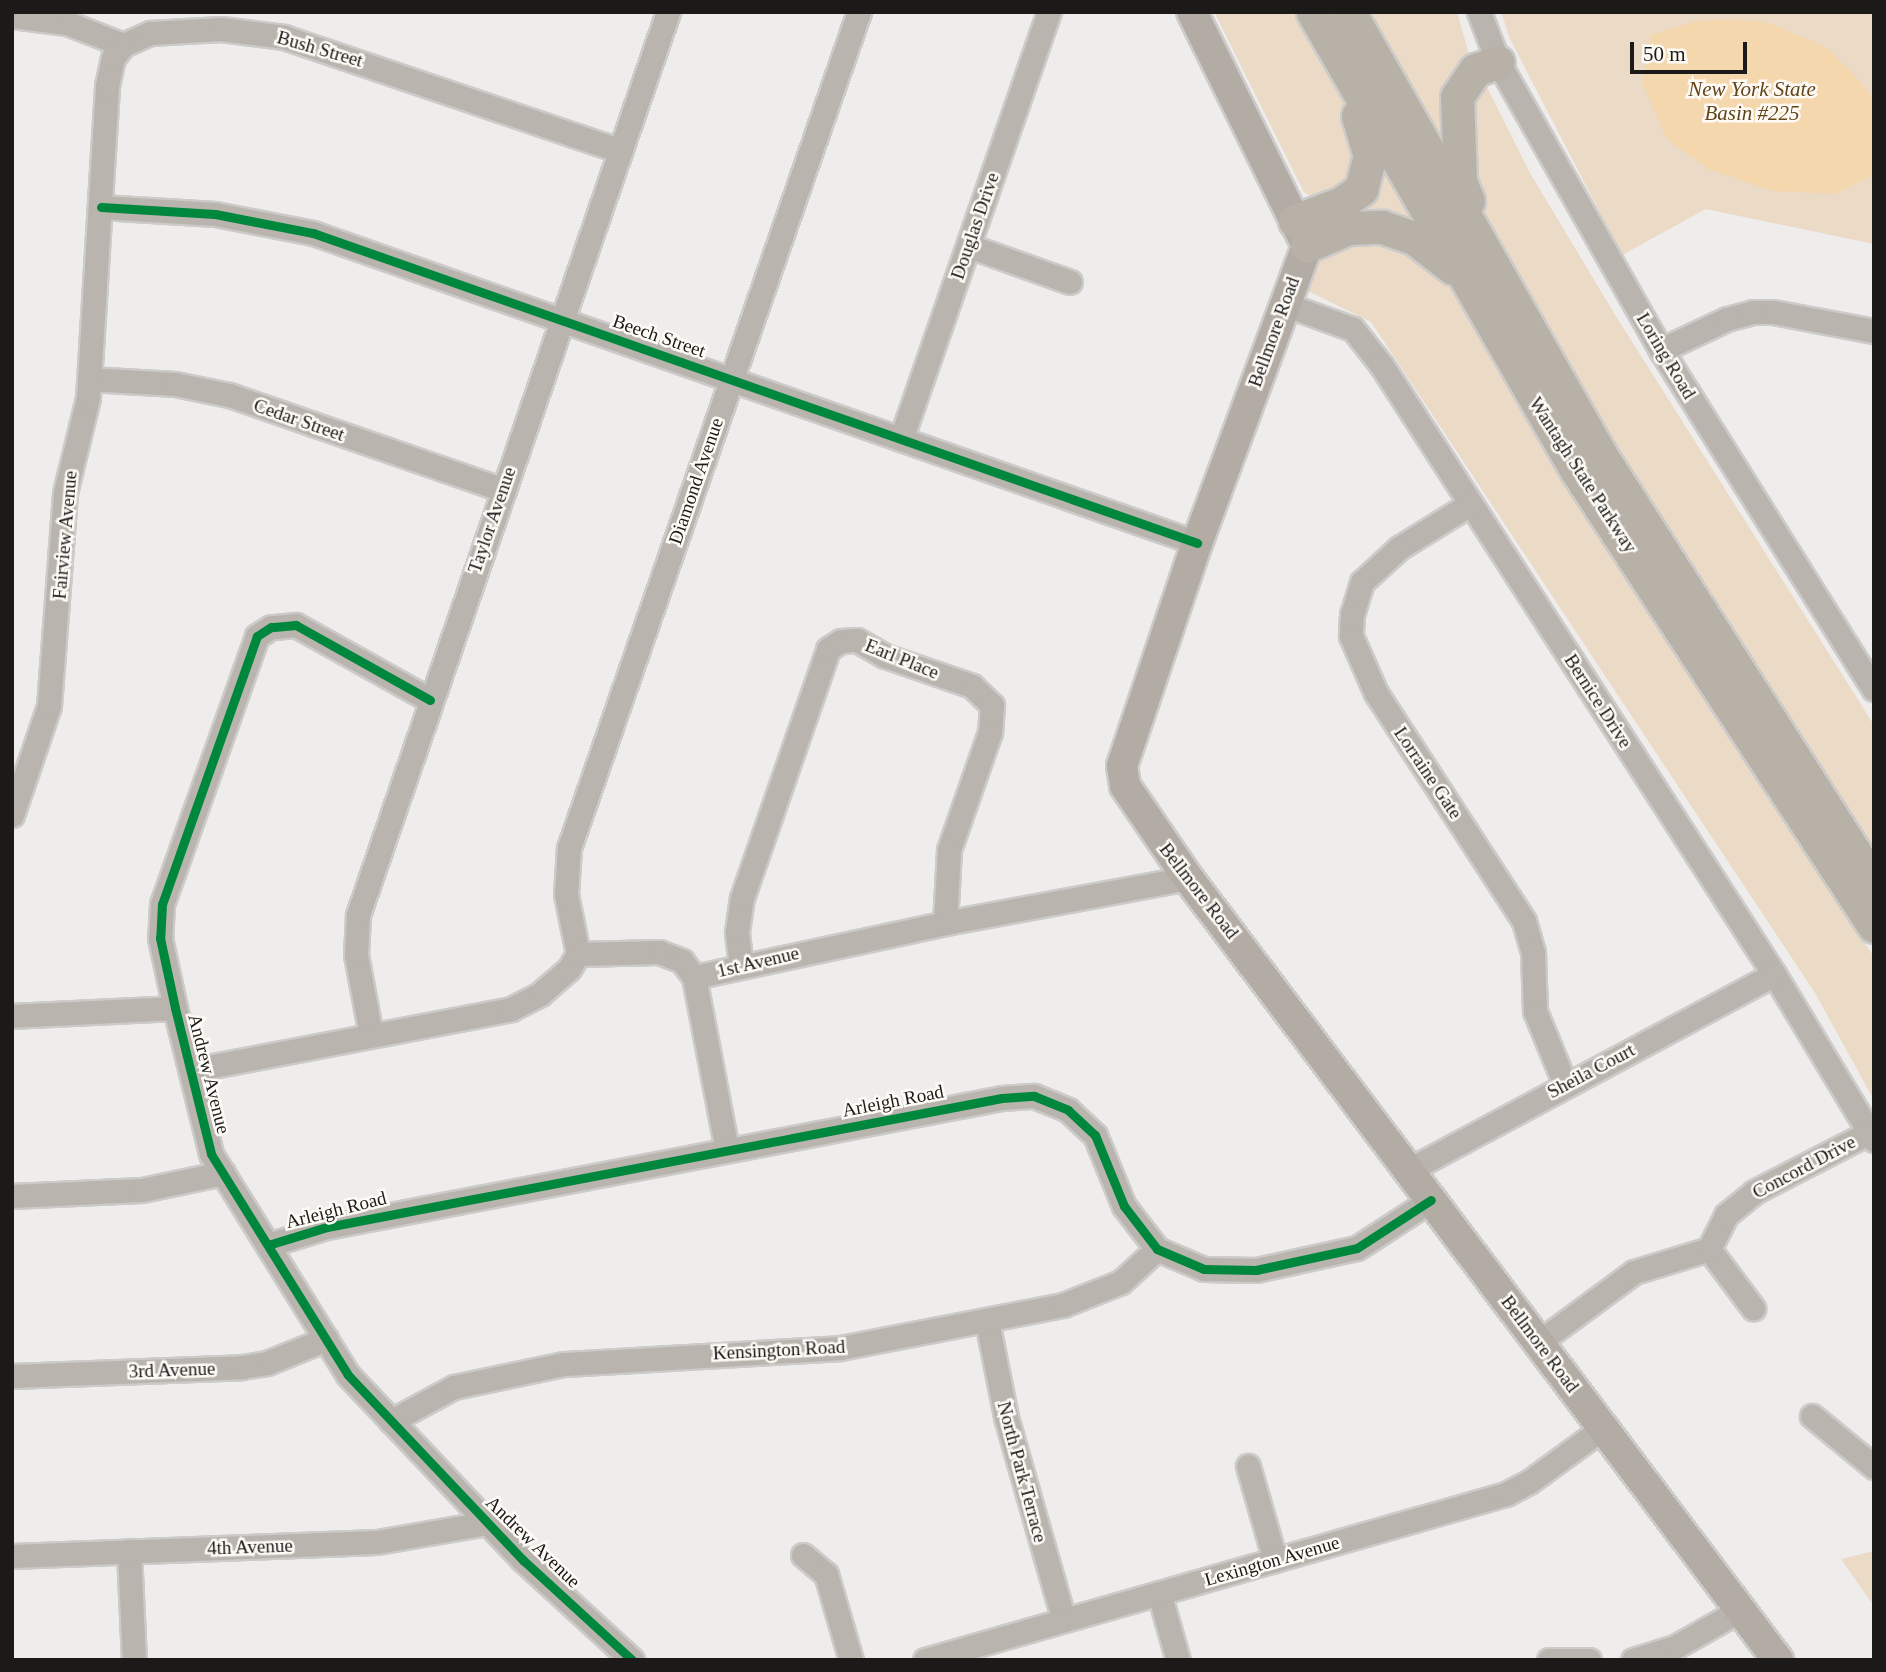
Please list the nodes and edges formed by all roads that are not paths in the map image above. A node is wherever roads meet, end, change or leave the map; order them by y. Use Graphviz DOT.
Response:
graph roads {
  1 [pos="668,12"];
  2 [pos="859,12"];
  3 [pos="1049,12"];
  4 [pos="1192,12"];
  5 [pos="1349,12"];
  6 [pos="1479,12"];
  7 [pos="12,16"];
  8 [pos="1316,18"];
  9 [pos="123,45"];
  10 [pos="1498,62"];
  11 [pos="620,151"];
  12 [pos="101,207"];
  13 [pos="1301,233"];
  14 [pos="969,246"];
  15 [pos="1477,270"];
  16 [pos="1070,282"];
  17 [pos="1284,304"];
  18 [pos="562,320"];
  19 [pos="1874,331"];
  20 [pos="1661,350"];
  21 [pos="89,379"];
  22 [pos="731,380"];
  23 [pos="901,439"];
  24 [pos="503,490"];
  25 [pos="1470,504"];
  26 [pos="1197,543"];
  27 [pos="1874,689"];
  28 [pos="430,700"];
  29 [pos="12,816"];
  30 [pos="1188,878"];
  31 [pos="1874,883"];
  32 [pos="946,923"];
  33 [pos="1874,926"];
  34 [pos="578,954"];
  35 [pos="741,966"];
  36 [pos="1774,974"];
  37 [pos="694,977"];
  38 [pos="174,1008"];
  39 [pos="12,1016"];
  40 [pos="371,1035"];
  41 [pos="192,1070"];
  42 [pos="1565,1084"];
  43 [pos="1872,1136"];
  44 [pos="727,1150"];
  45 [pos="1409,1170"];
  46 [pos="223,1173"];
  47 [pos="12,1196"];
  48 [pos="1431,1200"];
  49 [pos="268,1245"];
  50 [pos="1157,1249"];
  51 [pos="1709,1249"];
  52 [pos="1753,1308"];
  53 [pos="987,1321"];
  54 [pos="326,1339"];
  55 [pos="1539,1342"];
  56 [pos="12,1376"];
  57 [pos="1812,1416"];
  58 [pos="391,1421"];
  59 [pos="1603,1427"];
  60 [pos="1248,1465"];
  61 [pos="1874,1467"];
  62 [pos="487,1523"];
  63 [pos="129,1551"];
  64 [pos="803,1555"];
  65 [pos="12,1556"];
  66 [pos="1275,1560"];
  67 [pos="1158,1593"];
  68 [pos="1740,1610"];
  69 [pos="1064,1620"];
  70 [pos="134,1660"];
  71 [pos="632,1660"];
  72 [pos="851,1660"];
  73 [pos="925,1660"];
  74 [pos="1178,1660"];
  75 [pos="1549,1660"];
  76 [pos="1589,1660"];
  77 [pos="1633,1660"];
  78 [pos="1778,1660"];
  1 -- 11 [label="street, Taylor Avenue"];
  2 -- 22 [label="street, Diamond Avenue"];
  3 -- 14 [label="street, Douglas Drive"];
  4 -- 13 [label="main road"];
  5 -- 15 [label="highway, Wantagh State Parkway"];
  6 -- 10 [label="street, Loring Road"];
  7 -- 9 [label="street"];
  8 -- 13 [label="highway"];
  8 -- 15 [label="highway, Wantagh State Parkway"];
  9 -- 11 [label="street, Bush Street"];
  9 -- 12 [label="street, Fairview Avenue"];
  10 -- 15 [label="highway"];
  10 -- 20 [label="street, Loring Road"];
  11 -- 18 [label="street, Taylor Avenue"];
  12 -- 18 [label="street, Beech Street"];
  12 -- 21 [label="street, Fairview Avenue"];
  13 -- 15 [label="highway"];
  13 -- 17 [label="main road, Bellmore Road"];
  14 -- 16 [label="street"];
  14 -- 23 [label="street, Douglas Drive"];
  15 -- 31 [label="highway, Wantagh State Parkway"];
  15 -- 33 [label="highway, Wantagh State Parkway"];
  17 -- 25 [label="street, Bernice Drive"];
  17 -- 26 [label="main road, Bellmore Road"];
  18 -- 22 [label="street, Beech Street"];
  18 -- 24 [label="street, Taylor Avenue"];
  19 -- 20 [label="street"];
  20 -- 27 [label="street, Loring Road"];
  21 -- 24 [label="street, Cedar Street"];
  21 -- 29 [label="street, Fairview Avenue"];
  22 -- 23 [label="street, Beech Street"];
  22 -- 34 [label="street, Diamond Avenue"];
  23 -- 26 [label="street, Beech Street"];
  24 -- 28 [label="street, Taylor Avenue"];
  25 -- 36 [label="street, Bernice Drive"];
  25 -- 42 [label="street, Lorraine Gate"];
  26 -- 30 [label="main road, Bellmore Road"];
  28 -- 38 [label="street, Andrew Avenue"];
  28 -- 40 [label="street, Taylor Avenue"];
  30 -- 32 [label="street, 1st Avenue"];
  30 -- 45 [label="main road, Bellmore Road"];
  32 -- 35 [label="street, 1st Avenue"];
  32 -- 35 [label="street, Earl Place"];
  34 -- 37 [label="street, 1st Avenue"];
  34 -- 40 [label="street"];
  35 -- 37 [label="street, 1st Avenue"];
  36 -- 42 [label="street, Sheila Court"];
  36 -- 43 [label="street, Bernice Drive"];
  37 -- 44 [label="street"];
  38 -- 39 [label="street"];
  38 -- 41 [label="street, Andrew Avenue"];
  40 -- 41 [label="street"];
  41 -- 46 [label="street, Andrew Avenue"];
  42 -- 45 [label="street, Sheila Court"];
  43 -- 51 [label="street, Concord Drive"];
  44 -- 49 [label="street, Arleigh Road"];
  44 -- 50 [label="street, Arleigh Road"];
  45 -- 48 [label="main road, Bellmore Road"];
  46 -- 47 [label="street"];
  46 -- 49 [label="street, Andrew Avenue"];
  48 -- 50 [label="street, Arleigh Road"];
  48 -- 55 [label="main road, Bellmore Road"];
  49 -- 54 [label="street, Andrew Avenue"];
  50 -- 53 [label="street, Kensington Road"];
  51 -- 52 [label="street"];
  51 -- 55 [label="street"];
  53 -- 58 [label="street, Kensington Road"];
  53 -- 69 [label="street, North Park Terrace"];
  54 -- 56 [label="street, 3rd Avenue"];
  54 -- 58 [label="street, Andrew Avenue"];
  55 -- 59 [label="main road, Bellmore Road"];
  57 -- 61 [label="street"];
  58 -- 62 [label="street, Andrew Avenue"];
  59 -- 66 [label="street, Lexington Avenue"];
  59 -- 68 [label="main road, Bellmore Road"];
  60 -- 66 [label="street"];
  62 -- 63 [label="street, 4th Avenue"];
  62 -- 71 [label="street, Andrew Avenue"];
  63 -- 65 [label="street, 4th Avenue"];
  63 -- 70 [label="street"];
  64 -- 72 [label="street"];
  66 -- 67 [label="street, Lexington Avenue"];
  67 -- 69 [label="street, Lexington Avenue"];
  67 -- 74 [label="street"];
  68 -- 77 [label="street"];
  68 -- 78 [label="main road, Bellmore Road"];
  69 -- 73 [label="street, Lexington Avenue"];
  75 -- 76 [label="street"];
}
